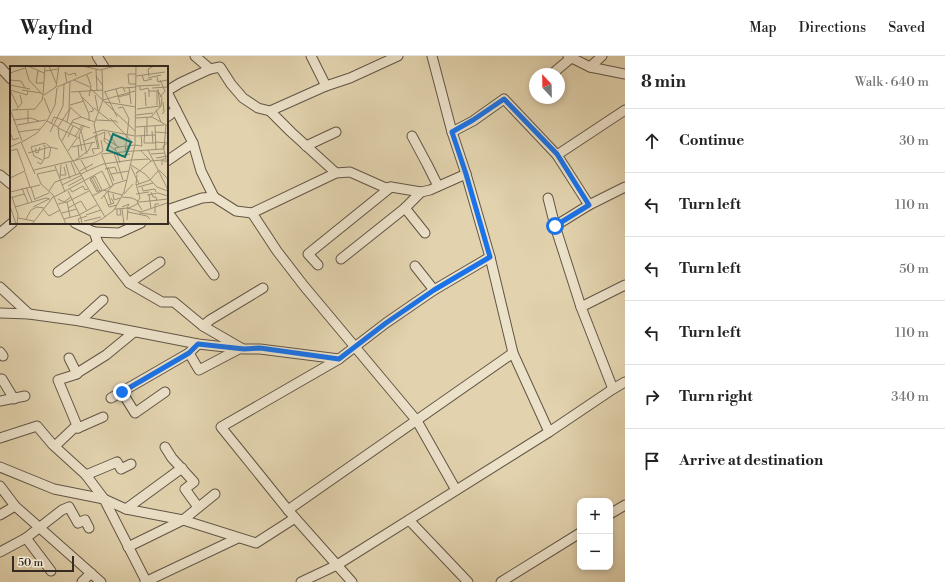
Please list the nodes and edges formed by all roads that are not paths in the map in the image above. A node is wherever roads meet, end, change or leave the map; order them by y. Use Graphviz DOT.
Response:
graph roads {
  1 [pos="97,56"];
  2 [pos="195,56"];
  3 [pos="311,56"];
  4 [pos="398,56"];
  5 [pos="432,56"];
  6 [pos="602,56"];
  7 [pos="570,57"];
  8 [pos="103,66"];
  9 [pos="0,67"];
  10 [pos="590,67"];
  11 [pos="558,68"];
  12 [pos="210,70"];
  13 [pos="625,74"];
  14 [pos="10,78"];
  15 [pos="326,86"];
  16 [pos="168,91"];
  17 [pos="168,94"];
  18 [pos="176,110"];
  19 [pos="625,110"];
  20 [pos="270,111"];
  21 [pos="168,116"];
  22 [pos="336,132"];
  23 [pos="452,132"];
  24 [pos="412,136"];
  25 [pos="193,143"];
  26 [pos="306,146"];
  27 [pos="557,154"];
  28 [pos="168,160"];
  29 [pos="336,173"];
  30 [pos="466,174"];
  31 [pos="0,175"];
  32 [pos="10,183"];
  33 [pos="438,186"];
  34 [pos="391,187"];
  35 [pos="625,187"];
  36 [pos="421,192"];
  37 [pos="214,197"];
  38 [pos="548,198"];
  39 [pos="589,205"];
  40 [pos="405,208"];
  41 [pos="168,211"];
  42 [pos="168,212"];
  43 [pos="252,213"];
  44 [pos="11,224"];
  45 [pos="78,224"];
  46 [pos="139,224"];
  47 [pos="555,226"];
  48 [pos="94,232"];
  49 [pos="0,233"];
  50 [pos="425,233"];
  51 [pos="98,243"];
  52 [pos="490,257"];
  53 [pos="341,259"];
  54 [pos="160,262"];
  55 [pos="318,265"];
  56 [pos="415,266"];
  57 [pos="58,272"];
  58 [pos="214,275"];
  59 [pos="129,283"];
  60 [pos="625,285"];
  61 [pos="0,287"];
  62 [pos="263,288"];
  63 [pos="434,290"];
  64 [pos="103,300"];
  65 [pos="580,307"];
  66 [pos="0,313"];
  67 [pos="29,314"];
  68 [pos="80,321"];
  69 [pos="203,326"];
  70 [pos="134,332"];
  71 [pos="198,344"];
  72 [pos="354,347"];
  73 [pos="242,349"];
  74 [pos="189,353"];
  75 [pos="513,353"];
  76 [pos="69,358"];
  77 [pos="339,359"];
  78 [pos="77,374"];
  79 [pos="0,379"];
  80 [pos="625,382"];
  81 [pos="613,389"];
  82 [pos="122,392"];
  83 [pos="165,392"];
  84 [pos="26,396"];
  85 [pos="111,398"];
  86 [pos="14,399"];
  87 [pos="0,401"];
  88 [pos="103,417"];
  89 [pos="417,421"];
  90 [pos="78,428"];
  91 [pos="549,432"];
  92 [pos="0,438"];
  93 [pos="55,446"];
  94 [pos="165,447"];
  95 [pos="131,464"];
  96 [pos="0,467"];
  97 [pos="182,468"];
  98 [pos="86,476"];
  99 [pos="0,486"];
  100 [pos="456,490"];
  101 [pos="215,494"];
  102 [pos="104,499"];
  103 [pos="625,505"];
  104 [pos="15,506"];
  105 [pos="198,507"];
  106 [pos="126,509"];
  107 [pos="288,510"];
  108 [pos="613,512"];
  109 [pos="0,515"];
  110 [pos="296,518"];
  111 [pos="183,520"];
  112 [pos="409,520"];
  113 [pos="39,528"];
  114 [pos="89,528"];
  115 [pos="578,534"];
  116 [pos="26,538"];
  117 [pos="238,538"];
  118 [pos="128,547"];
  119 [pos="1,549"];
  120 [pos="337,565"];
  121 [pos="51,571"];
  122 [pos="91,573"];
  123 [pos="82,582"];
  124 [pos="101,582"];
  125 [pos="146,582"];
  126 [pos="301,582"];
  127 [pos="352,582"];
  128 [pos="468,582"];
  129 [pos="501,582"];
  1 -- 8 [label="street"];
  2 -- 12 [label="street"];
  3 -- 15 [label="street"];
  4 -- 15 [label="street"];
  5 -- 23 [label="street"];
  6 -- 10 [label="street"];
  7 -- 10 [label="street"];
  7 -- 11 [label="street"];
  9 -- 14 [label="street"];
  10 -- 13 [label="street"];
  12 -- 16 [label="street"];
  12 -- 20 [label="street"];
  15 -- 20 [label="street"];
  17 -- 18 [label="street"];
  18 -- 21 [label="street"];
  18 -- 25 [label="street"];
  19 -- 27 [label="street"];
  20 -- 26 [label="street"];
  22 -- 26 [label="street"];
  23 -- 27 [label="street"];
  23 -- 30 [label="street"];
  24 -- 33 [label="street"];
  25 -- 28 [label="street"];
  25 -- 37 [label="street"];
  26 -- 29 [label="street"];
  27 -- 39 [label="street"];
  29 -- 34 [label="street"];
  29 -- 43 [label="street"];
  30 -- 33 [label="street"];
  30 -- 52 [label="street"];
  31 -- 32 [label="street"];
  33 -- 36 [label="street"];
  34 -- 36 [label="street"];
  34 -- 55 [label="street"];
  35 -- 39 [label="street"];
  36 -- 40 [label="street"];
  37 -- 41 [label="street"];
  37 -- 43 [label="street"];
  38 -- 47 [label="street"];
  39 -- 47 [label="street"];
  40 -- 50 [label="street"];
  40 -- 53 [label="street"];
  42 -- 58 [label="street"];
  43 -- 72 [label="street"];
  44 -- 49 [label="street"];
  45 -- 48 [label="street"];
  46 -- 48 [label="street"];
  47 -- 65 [label="street"];
  48 -- 51 [label="street"];
  51 -- 57 [label="street"];
  51 -- 59 [label="street"];
  52 -- 63 [label="street"];
  52 -- 75 [label="street"];
  54 -- 59 [label="street"];
  56 -- 63 [label="street"];
  59 -- 69 [label="street"];
  60 -- 65 [label="street"];
  61 -- 67 [label="street"];
  62 -- 69 [label="street"];
  63 -- 72 [label="street"];
  64 -- 68 [label="street"];
  65 -- 81 [label="street"];
  66 -- 67 [label="street"];
  67 -- 68 [label="street"];
  68 -- 70 [label="street"];
  69 -- 73 [label="street"];
  70 -- 71 [label="street"];
  70 -- 78 [label="street"];
  71 -- 73 [label="street"];
  71 -- 74 [label="street"];
  72 -- 77 [label="street"];
  72 -- 89 [label="street"];
  73 -- 74 [label="street"];
  73 -- 77 [label="street"];
  74 -- 82 [label="street"];
  75 -- 89 [label="street"];
  75 -- 91 [label="street"];
  76 -- 78 [label="street"];
  77 -- 107 [label="street"];
  78 -- 90 [label="street"];
  79 -- 86 [label="street"];
  80 -- 81 [label="street"];
  81 -- 91 [label="street"];
  82 -- 83 [label="street"];
  82 -- 85 [label="street"];
  84 -- 86 [label="street"];
  86 -- 87 [label="street"];
  88 -- 90 [label="street"];
  89 -- 100 [label="street"];
  89 -- 107 [label="street"];
  90 -- 93 [label="street"];
  91 -- 100 [label="street"];
  92 -- 93 [label="street"];
  93 -- 98 [label="street"];
  94 -- 97 [label="street"];
  95 -- 98 [label="street"];
  96 -- 102 [label="street"];
  97 -- 105 [label="street"];
  97 -- 106 [label="street"];
  98 -- 102 [label="street"];
  99 -- 104 [label="street"];
  100 -- 112 [label="street"];
  101 -- 105 [label="street"];
  102 -- 106 [label="street"];
  102 -- 118 [label="street"];
  103 -- 108 [label="street"];
  104 -- 109 [label="street"];
  104 -- 113 [label="street"];
  105 -- 111 [label="street"];
  106 -- 111 [label="street"];
  107 -- 110 [label="street"];
  110 -- 117 [label="street"];
  110 -- 120 [label="street"];
  111 -- 117 [label="street"];
  111 -- 118 [label="street"];
  112 -- 120 [label="street"];
  112 -- 128 [label="street"];
  113 -- 114 [label="street"];
  113 -- 116 [label="street"];
  113 -- 122 [label="street"];
  115 -- 129 [label="street"];
  116 -- 119 [label="street"];
  116 -- 121 [label="street"];
  117 -- 125 [label="street"];
  118 -- 125 [label="street"];
  120 -- 126 [label="street"];
  120 -- 127 [label="street"];
  122 -- 123 [label="street"];
  122 -- 124 [label="street"];
}
